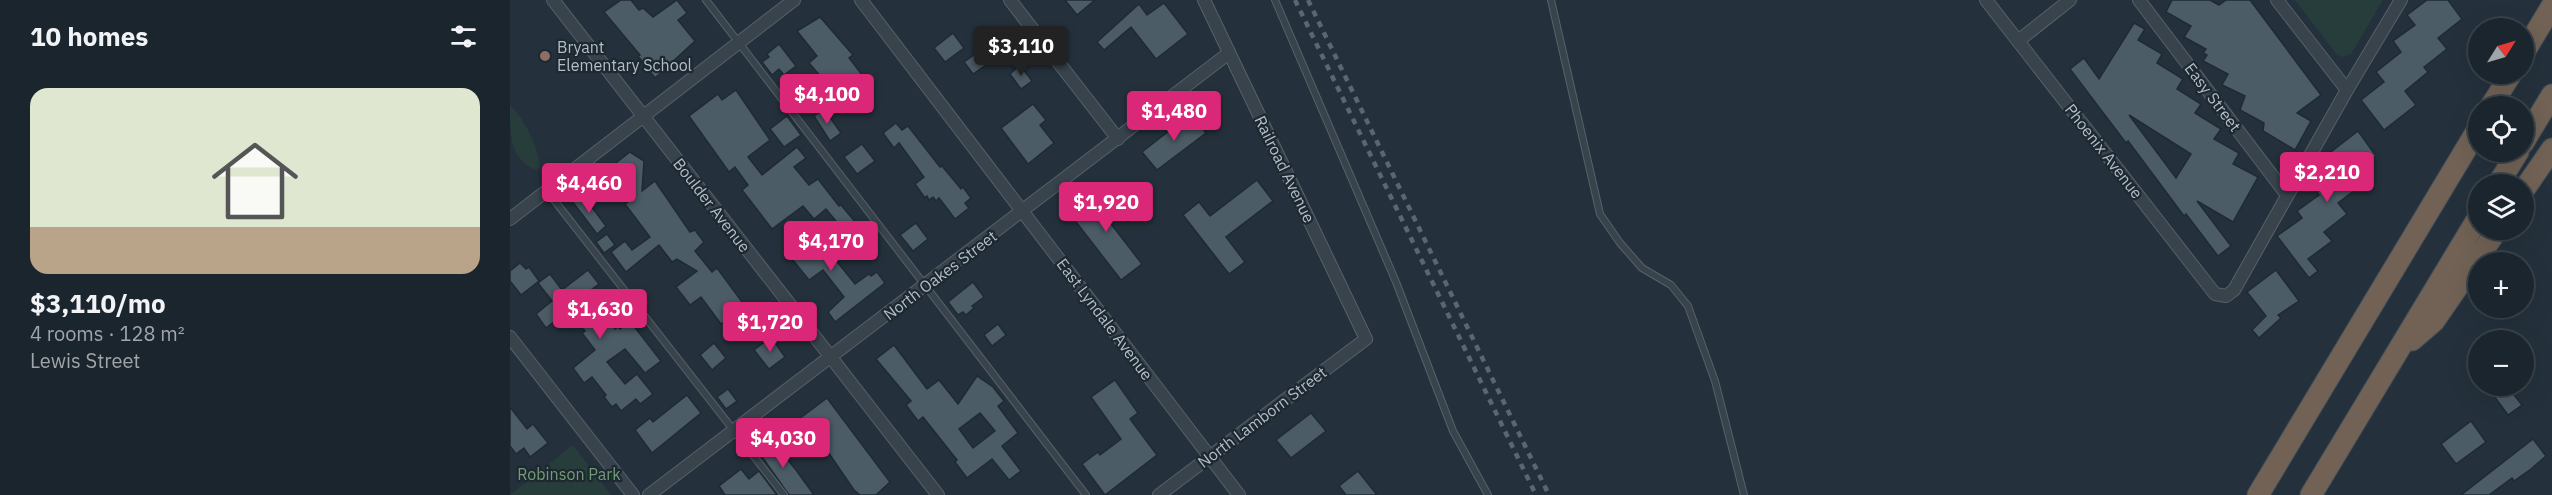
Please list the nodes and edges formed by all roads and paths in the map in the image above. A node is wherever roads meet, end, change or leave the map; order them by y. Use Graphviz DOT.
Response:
graph roads {
  1 [pos="553,0"];
  2 [pos="706,0"];
  3 [pos="794,0"];
  4 [pos="861,0"];
  5 [pos="1010,0"];
  6 [pos="1204,0"];
  7 [pos="1275,0"];
  8 [pos="1551,0"];
  9 [pos="1986,0"];
  10 [pos="2070,0"];
  11 [pos="2139,0"];
  12 [pos="2277,0"];
  13 [pos="2401,0"];
  14 [pos="2549,10"];
  15 [pos="2534,35"];
  16 [pos="2018,41"];
  17 [pos="740,42"];
  18 [pos="1229,53"];
  19 [pos="2347,90"];
  20 [pos="2552,95"];
  21 [pos="644,117"];
  22 [pos="2534,125"];
  23 [pos="1118,139"];
  24 [pos="2468,146"];
  25 [pos="2552,149"];
  26 [pos="2534,175"];
  27 [pos="547,190"];
  28 [pos="2287,195"];
  29 [pos="1023,212"];
  30 [pos="510,219"];
  31 [pos="2468,235"];
  32 [pos="2490,240"];
  33 [pos="925,286"];
  34 [pos="510,337"];
  35 [pos="1366,339"];
  36 [pos="2396,354"];
  37 [pos="831,358"];
  38 [pos="734,431"];
  39 [pos="1210,457"];
  40 [pos="633,495"];
  41 [pos="649,495"];
  42 [pos="784,495"];
  43 [pos="938,495"];
  44 [pos="1086,495"];
  45 [pos="1159,495"];
  46 [pos="1239,495"];
  47 [pos="1488,495"];
  48 [pos="1744,495"];
  49 [pos="2258,495"];
  50 [pos="2311,495"];
  1 -- 21 [label="street, Boulder Avenue"];
  2 -- 17 [label="lane"];
  3 -- 17 [label="street"];
  4 -- 29 [label="street, East Lyndale Avenue"];
  5 -- 23 [label="street"];
  6 -- 18 [label="street, Railroad Avenue"];
  7 -- 47 [label="lane"];
  8 -- 48 [label="lane"];
  9 -- 16 [label="street, Phoenix Avenue"];
  10 -- 16 [label="street"];
  11 -- 28 [label="street, Easy Street"];
  12 -- 19 [label="street"];
  13 -- 19 [label="street"];
  14 -- 15 [label="highway"];
  16 -- 28 [label="street, Phoenix Avenue"];
  17 -- 21 [label="street"];
  17 -- 33 [label="lane"];
  18 -- 23 [label="street, North Oakes Street"];
  18 -- 35 [label="street, Railroad Avenue"];
  19 -- 28 [label="street"];
  20 -- 22 [label="highway"];
  21 -- 27 [label="street"];
  21 -- 37 [label="street, Boulder Avenue"];
  23 -- 29 [label="street, North Oakes Street"];
  24 -- 49 [label="highway"];
  25 -- 26 [label="highway"];
  27 -- 30 [label="street"];
  27 -- 38 [label="lane"];
  29 -- 33 [label="street, North Oakes Street"];
  29 -- 39 [label="street, East Lyndale Avenue"];
  31 -- 36 [label="highway"];
  32 -- 36 [label="highway"];
  33 -- 37 [label="street, North Oakes Street"];
  33 -- 44 [label="lane"];
  34 -- 40 [label="street"];
  35 -- 39 [label="street, North Lamborn Street"];
  36 -- 50 [label="highway"];
  37 -- 38 [label="street, North Oakes Street"];
  37 -- 43 [label="street, Boulder Avenue"];
  38 -- 41 [label="street, North Oakes Street"];
  38 -- 42 [label="lane"];
  39 -- 45 [label="street, North Lamborn Street"];
  39 -- 46 [label="street, East Lyndale Avenue"];
}
